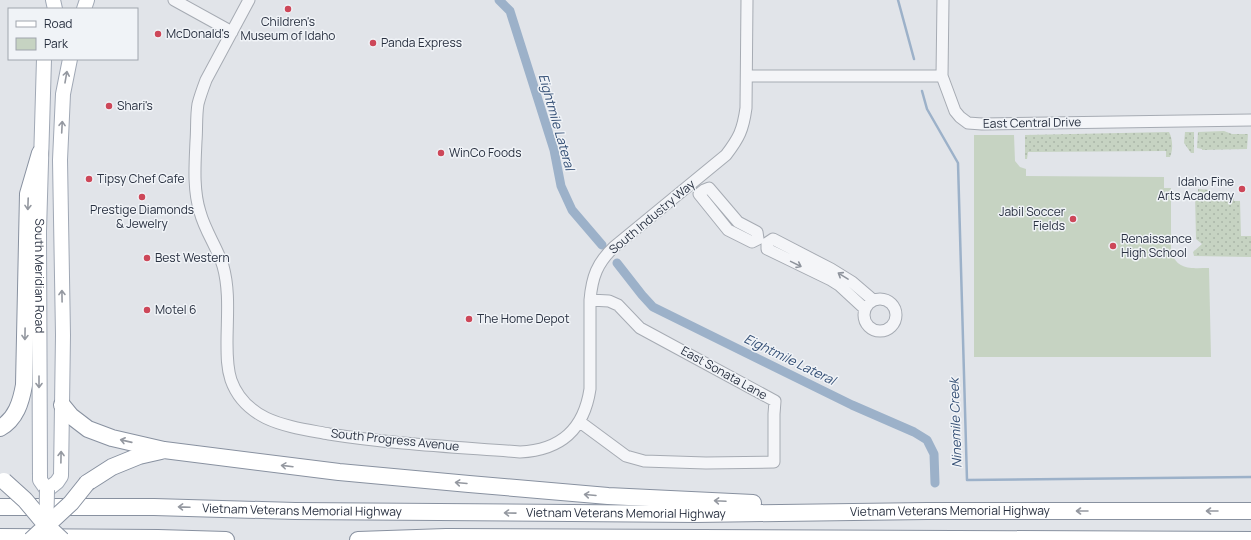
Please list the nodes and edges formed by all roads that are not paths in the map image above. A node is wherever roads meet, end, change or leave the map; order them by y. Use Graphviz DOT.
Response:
graph roads {
  1 [pos="174,0"];
  2 [pos="249,0"];
  3 [pos="746,0"];
  4 [pos="943,0"];
  5 [pos="232,32"];
  6 [pos="44,60"];
  7 [pos="53,60"];
  8 [pos="70,60"];
  9 [pos="747,76"];
  10 [pos="942,76"];
  11 [pos="1251,120"];
  12 [pos="40,153"];
  13 [pos="60,160"];
  14 [pos="697,179"];
  15 [pos="763,241"];
  16 [pos="590,300"];
  17 [pos="873,300"];
  18 [pos="864,309"];
  19 [pos="62,405"];
  20 [pos="580,422"];
  21 [pos="0,428"];
  22 [pos="164,450"];
  23 [pos="520,452"];
  24 [pos="2,480"];
  25 [pos="47,490"];
  26 [pos="0,507"];
  27 [pos="927,511"];
  28 [pos="1251,511"];
  29 [pos="46,533"];
  30 [pos="0,537"];
  31 [pos="31,540"];
  32 [pos="62,540"];
  33 [pos="226,540"];
  34 [pos="358,540"];
  35 [pos="921,540"];
  36 [pos="1251,540"];
  1 -- 5 [label="street"];
  2 -- 5 [label="street, South Progress Avenue"];
  3 -- 9 [label="street, South Industry Way"];
  4 -- 10 [label="street"];
  5 -- 23 [label="street, South Progress Avenue"];
  6 -- 12 [label="main road, South Meridian Road"];
  7 -- 13 [label="main road"];
  13 -- 8 [label="main road, South Meridian Road, one-way"];
  9 -- 10 [label="street"];
  9 -- 14 [label="street, South Industry Way"];
  10 -- 11 [label="street, East Central Drive"];
  12 -- 21 [label="highway, one-way"];
  12 -- 25 [label="main road, South Meridian Road, one-way"];
  19 -- 13 [label="main road, South Meridian Road, one-way"];
  14 -- 15 [label="street"];
  14 -- 16 [label="street, South Industry Way"];
  17 -- 15 [label="street, one-way"];
  15 -- 18 [label="street, one-way"];
  16 -- 20 [label="street, South Industry Way"];
  16 -- 20 [label="street, East Sonata Lane"];
  17 -- 18 [label="street"];
  17 -- 18 [label="street"];
  22 -- 19 [label="highway, one-way"];
  25 -- 19 [label="main road, South Meridian Road, one-way"];
  20 -- 23 [label="street, South Industry Way"];
  27 -- 22 [label="highway, one-way"];
  22 -- 29 [label="highway, bridge"];
  24 -- 29 [label="highway, bridge"];
  25 -- 29 [label="main road, South Meridian Road, bridge"];
  27 -- 26 [label="highway, Vietnam Veterans Memorial Highway, one-way"];
  28 -- 27 [label="highway, Vietnam Veterans Memorial Highway, one-way"];
  29 -- 31 [label="highway, bridge"];
  29 -- 32 [label="highway, bridge"];
  30 -- 33 [label="highway"];
  34 -- 35 [label="highway, Vietnam Veterans Memorial Highway"];
  35 -- 36 [label="highway, Vietnam Veterans Memorial Highway"];
}
